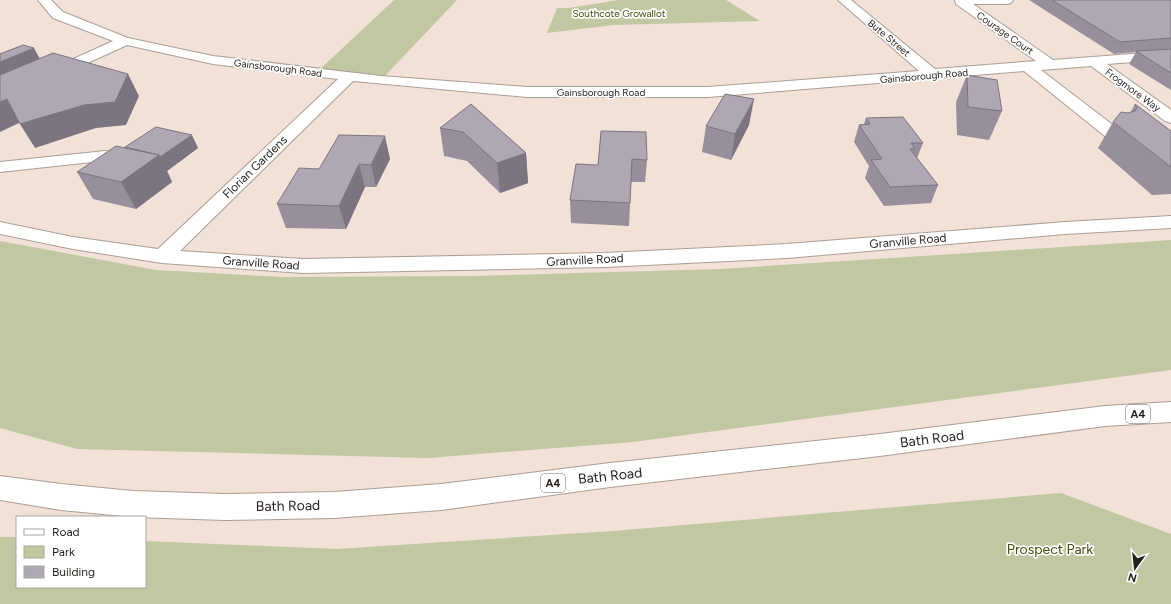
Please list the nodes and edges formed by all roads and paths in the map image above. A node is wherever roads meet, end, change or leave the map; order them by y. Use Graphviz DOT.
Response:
graph roads {
  1 [pos="44,0"];
  2 [pos="844,0"];
  3 [pos="1007,0"];
  4 [pos="125,41"];
  5 [pos="1171,55"];
  6 [pos="1095,62"];
  7 [pos="1050,65"];
  8 [pos="1028,67"];
  9 [pos="933,75"];
  10 [pos="348,77"];
  11 [pos="0,98"];
  12 [pos="1171,118"];
  13 [pos="1112,133"];
  14 [pos="105,156"];
  15 [pos="0,167"];
  16 [pos="1171,222"];
  17 [pos="0,228"];
  18 [pos="162,256"];
  19 [pos="1171,412"];
  20 [pos="0,488"];
  1 -- 4 [label="street, Gainsborough Road"];
  2 -- 9 [label="street, Bute Street"];
  3 -- 7 [label="street, Courage Court"];
  4 -- 10 [label="street, Gainsborough Road"];
  4 -- 11 [label="street"];
  5 -- 6 [label="street, Gainsborough Road"];
  6 -- 7 [label="street, Gainsborough Road"];
  6 -- 12 [label="street, Frogmore Way"];
  7 -- 8 [label="street, Gainsborough Road"];
  8 -- 9 [label="street, Gainsborough Road"];
  8 -- 13 [label="street"];
  9 -- 10 [label="street, Gainsborough Road"];
  10 -- 18 [label="street, Florian Gardens"];
  14 -- 15 [label="street"];
  16 -- 18 [label="street, Granville Road"];
  17 -- 18 [label="street, Granville Road"];
  19 -- 20 [label="street, Bath Road / A4"];
}
